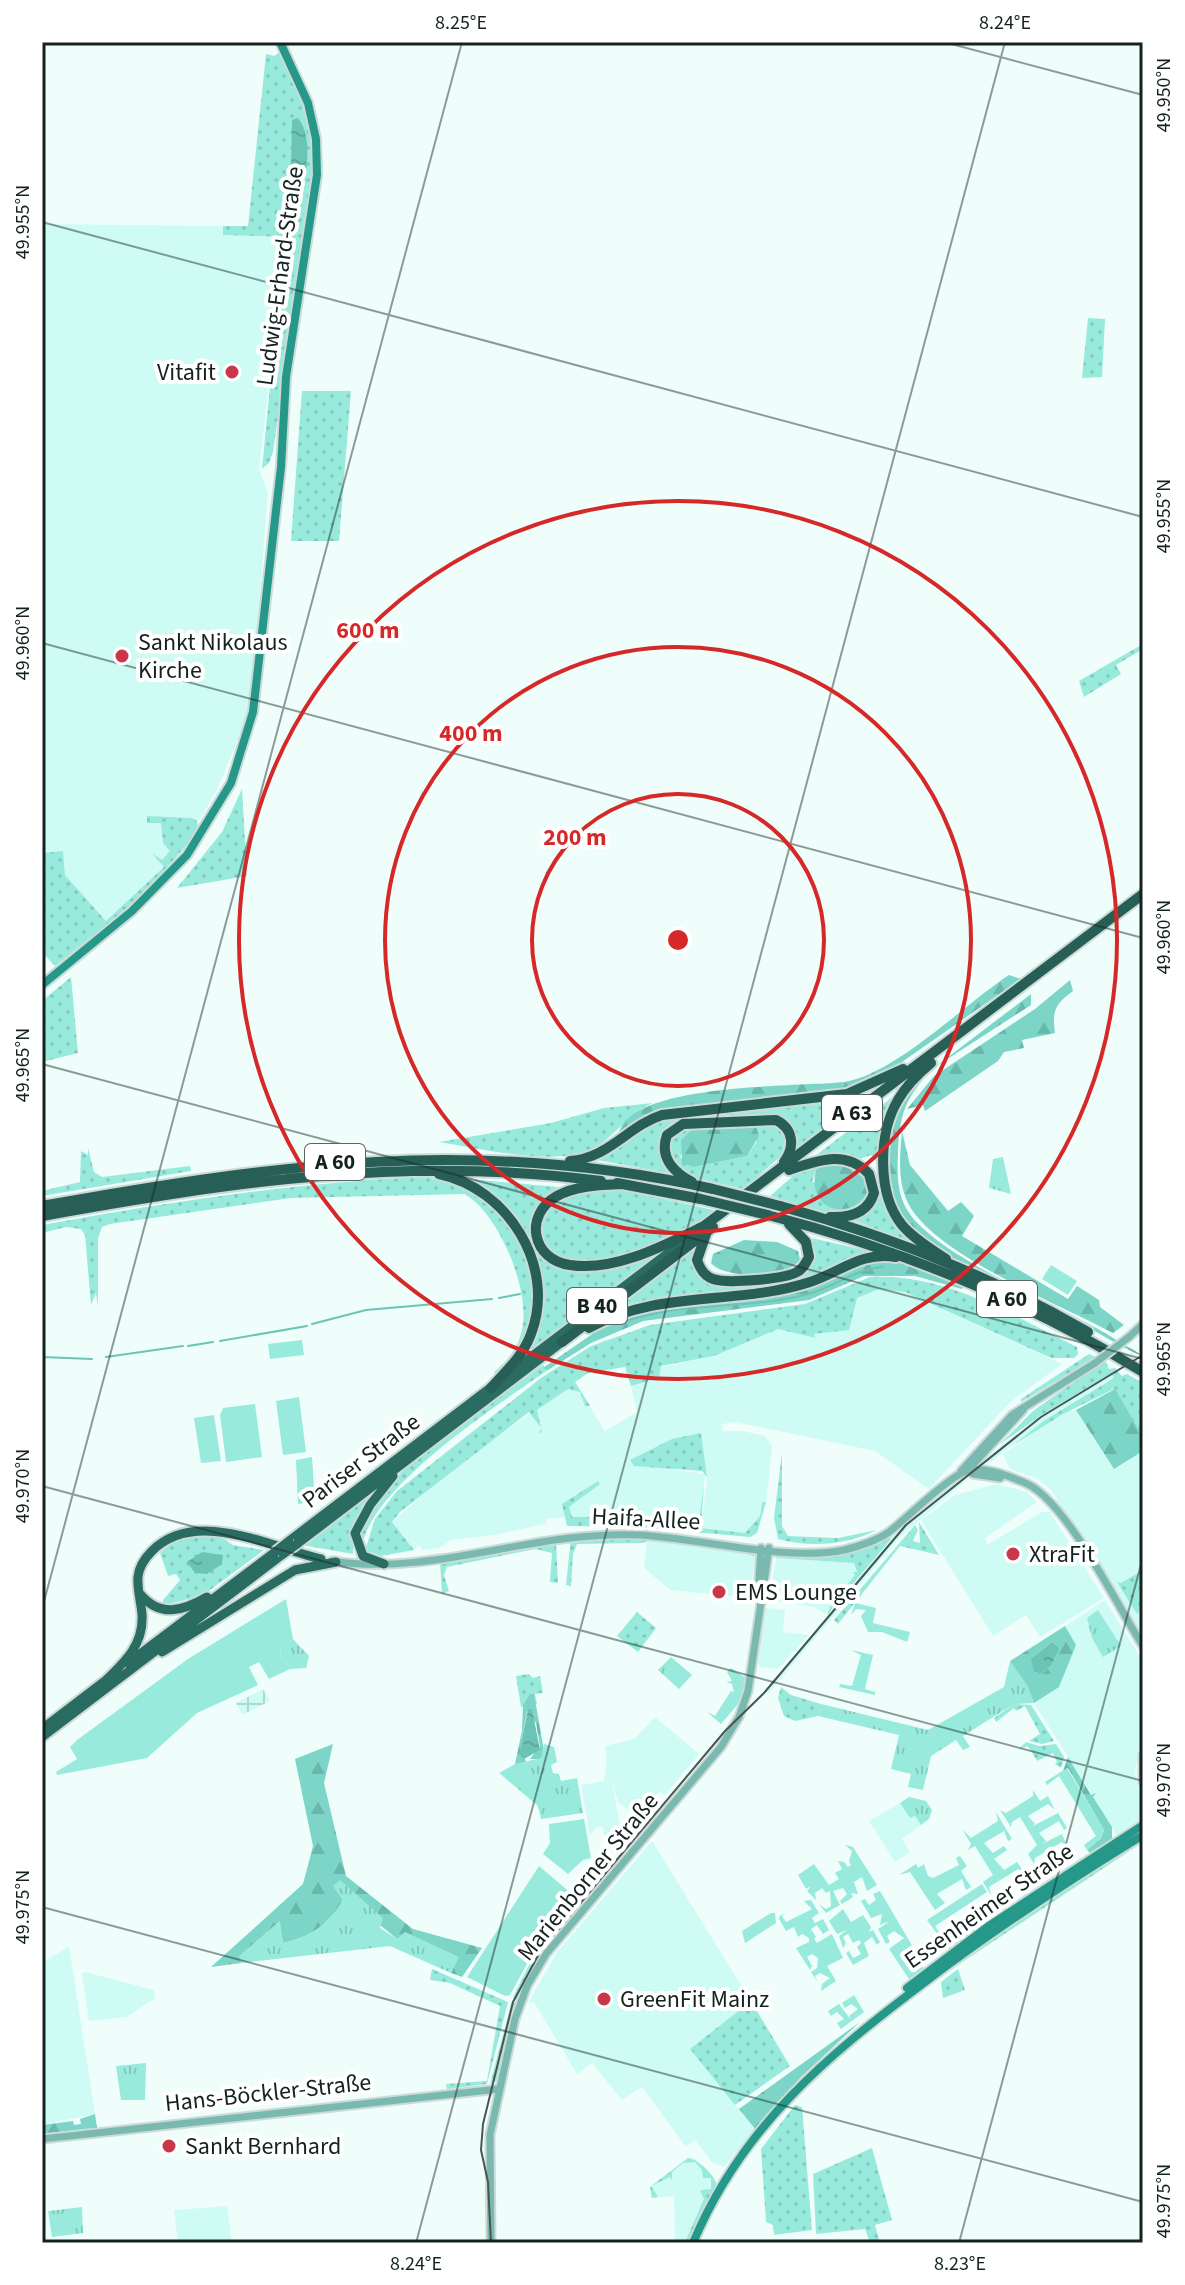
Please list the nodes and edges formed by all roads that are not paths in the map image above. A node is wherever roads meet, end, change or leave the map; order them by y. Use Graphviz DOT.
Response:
graph roads {
  1 [pos="280,42"];
  2 [pos="1143,894"];
  3 [pos="1143,902"];
  4 [pos="42,985"];
  5 [pos="930,1059"];
  6 [pos="517,1161"];
  7 [pos="409,1170"];
  8 [pos="789,1170"];
  9 [pos="776,1172"];
  10 [pos="623,1184"];
  11 [pos="701,1187"];
  12 [pos="89,1203"];
  13 [pos="42,1206"];
  14 [pos="814,1215"];
  15 [pos="42,1216"];
  16 [pos="771,1216"];
  17 [pos="707,1228"];
  18 [pos="935,1268"];
  19 [pos="968,1273"];
  20 [pos="1143,1324"];
  21 [pos="562,1342"];
  22 [pos="1143,1364"];
  23 [pos="1143,1372"];
  24 [pos="491,1388"];
  25 [pos="1024,1409"];
  26 [pos="425,1446"];
  27 [pos="982,1453"];
  28 [pos="973,1456"];
  29 [pos="969,1471"];
  30 [pos="989,1471"];
  31 [pos="1014,1479"];
  32 [pos="293,1543"];
  33 [pos="765,1548"];
  34 [pos="279,1553"];
  35 [pos="321,1559"];
  36 [pos="336,1562"];
  37 [pos="384,1564"];
  38 [pos="242,1577"];
  39 [pos="140,1594"];
  40 [pos="1143,1646"];
  41 [pos="131,1670"];
  42 [pos="105,1681"];
  43 [pos="42,1729"];
  44 [pos="42,1737"];
  45 [pos="1143,1755"];
  46 [pos="1143,1782"];
  47 [pos="1143,1825"];
  48 [pos="1143,1835"];
  49 [pos="865,2027"];
  50 [pos="499,2089"];
  51 [pos="42,2139"];
  52 [pos="491,2243"];
  53 [pos="693,2243"];
  1 -- 4 [label="main road, Ludwig-Erhard-Straße"];
  2 -- 5 [label="highway, A 63"];
  3 -- 5 [label="highway, A 63"];
  5 -- 6 [label="highway"];
  5 -- 8 [label="highway, A 63"];
  5 -- 9 [label="highway, A 63"];
  5 -- 19 [label="highway"];
  6 -- 11 [label="highway, A 60"];
  6 -- 12 [label="highway, A 60"];
  7 -- 10 [label="highway, A 60"];
  7 -- 12 [label="highway, A 60"];
  7 -- 24 [label="highway"];
  8 -- 14 [label="highway"];
  8 -- 17 [label="highway, A 63"];
  9 -- 11 [label="highway"];
  9 -- 17 [label="highway, A 63"];
  10 -- 16 [label="highway, A 60, bridge"];
  10 -- 17 [label="highway"];
  11 -- 14 [label="highway, A 60, bridge"];
  12 -- 13 [label="highway, A 60"];
  12 -- 15 [label="highway, A 60"];
  14 -- 19 [label="highway, A 60"];
  16 -- 17 [label="highway"];
  16 -- 18 [label="highway, A 60"];
  17 -- 21 [label="highway, A 63"];
  17 -- 24 [label="highway, Pariser Straße / B 40"];
  18 -- 21 [label="highway"];
  18 -- 23 [label="highway, A 60"];
  19 -- 22 [label="highway, A 60"];
  20 -- 25 [label="street, bridge"];
  21 -- 26 [label="highway, Pariser Straße / B 40"];
  24 -- 32 [label="highway, Pariser Straße / B 40"];
  25 -- 27 [label="street"];
  25 -- 28 [label="street"];
  26 -- 32 [label="highway, Pariser Straße / B 40"];
  26 -- 37 [label="highway"];
  27 -- 29 [label="street"];
  27 -- 30 [label="street"];
  28 -- 29 [label="street"];
  28 -- 29 [label="street"];
  29 -- 30 [label="street"];
  29 -- 31 [label="street"];
  29 -- 33 [label="street, Haifa-Allee"];
  30 -- 31 [label="street"];
  31 -- 40 [label="street"];
  32 -- 34 [label="highway, Pariser Straße / B 40, bridge"];
  33 -- 37 [label="street, Haifa-Allee"];
  33 -- 50 [label="street, Marienborner Straße"];
  34 -- 38 [label="highway, Pariser Straße / B 40"];
  34 -- 41 [label="highway, Pariser Straße / B 40"];
  35 -- 36 [label="street, Haifa-Allee"];
  35 -- 39 [label="highway"];
  36 -- 37 [label="street, Haifa-Allee"];
  36 -- 41 [label="highway"];
  38 -- 39 [label="highway"];
  38 -- 42 [label="highway, Pariser Straße / B 40"];
  39 -- 42 [label="highway"];
  41 -- 44 [label="highway, Pariser Straße / B 40"];
  42 -- 43 [label="highway, Pariser Straße / B 40"];
  45 -- 46 [label="street"];
  47 -- 49 [label="main road, Essenheimer Straße"];
  48 -- 49 [label="main road, Essenheimer Straße"];
  49 -- 53 [label="main road, Essenheimer Straße"];
  50 -- 51 [label="street, Hans-Böckler-Straße"];
  50 -- 52 [label="street, Marienborner Straße"];
}
